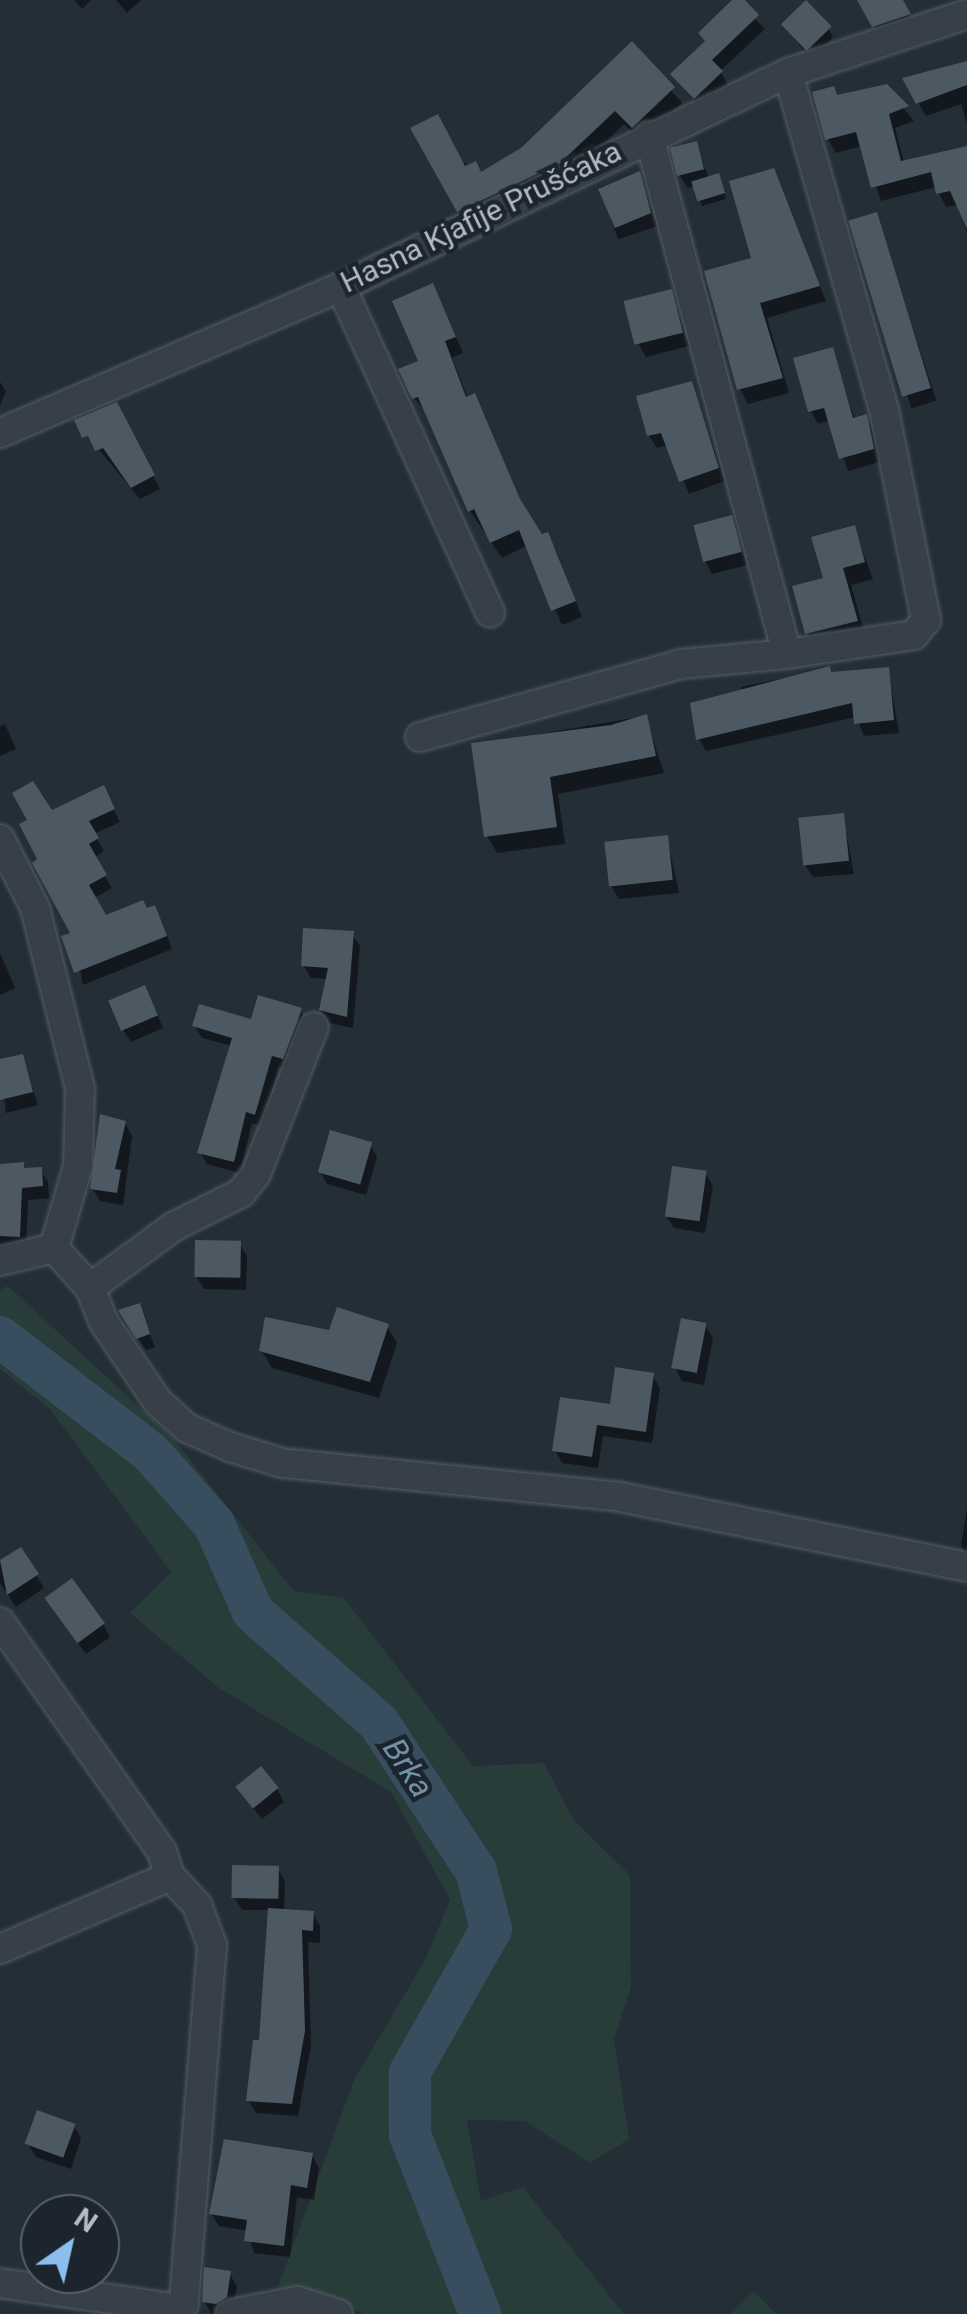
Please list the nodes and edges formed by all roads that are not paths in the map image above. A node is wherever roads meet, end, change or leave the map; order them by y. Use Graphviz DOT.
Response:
graph roads {
  1 [pos="967,14"];
  2 [pos="788,72"];
  3 [pos="649,136"];
  4 [pos="341,286"];
  5 [pos="0,434"];
  6 [pos="490,612"];
  7 [pos="786,654"];
  8 [pos="420,737"];
  9 [pos="0,839"];
  10 [pos="314,1027"];
  11 [pos="54,1248"];
  12 [pos="0,1261"];
  13 [pos="90,1288"];
  14 [pos="967,1567"];
  15 [pos="0,1622"];
  16 [pos="170,1876"];
  17 [pos="0,1949"];
  18 [pos="0,2283"];
  19 [pos="184,2304"];
  20 [pos="214,2314"];
  21 [pos="230,2314"];
  22 [pos="338,2314"];
  1 -- 2 [label="street, Hasna Kjafije Prušćaka"];
  2 -- 3 [label="street, Hasna Kjafije Prušćaka"];
  2 -- 7 [label="street"];
  3 -- 4 [label="street, Hasna Kjafije Prušćaka"];
  3 -- 7 [label="street"];
  4 -- 5 [label="street, Hasna Kjafije Prušćaka"];
  4 -- 6 [label="street"];
  7 -- 8 [label="street"];
  9 -- 11 [label="street"];
  10 -- 13 [label="street"];
  11 -- 12 [label="street"];
  11 -- 13 [label="street"];
  13 -- 14 [label="street"];
  15 -- 16 [label="street"];
  16 -- 17 [label="street"];
  16 -- 19 [label="street"];
  18 -- 19 [label="street"];
  19 -- 20 [label="street"];
  21 -- 22 [label="street"];
}
